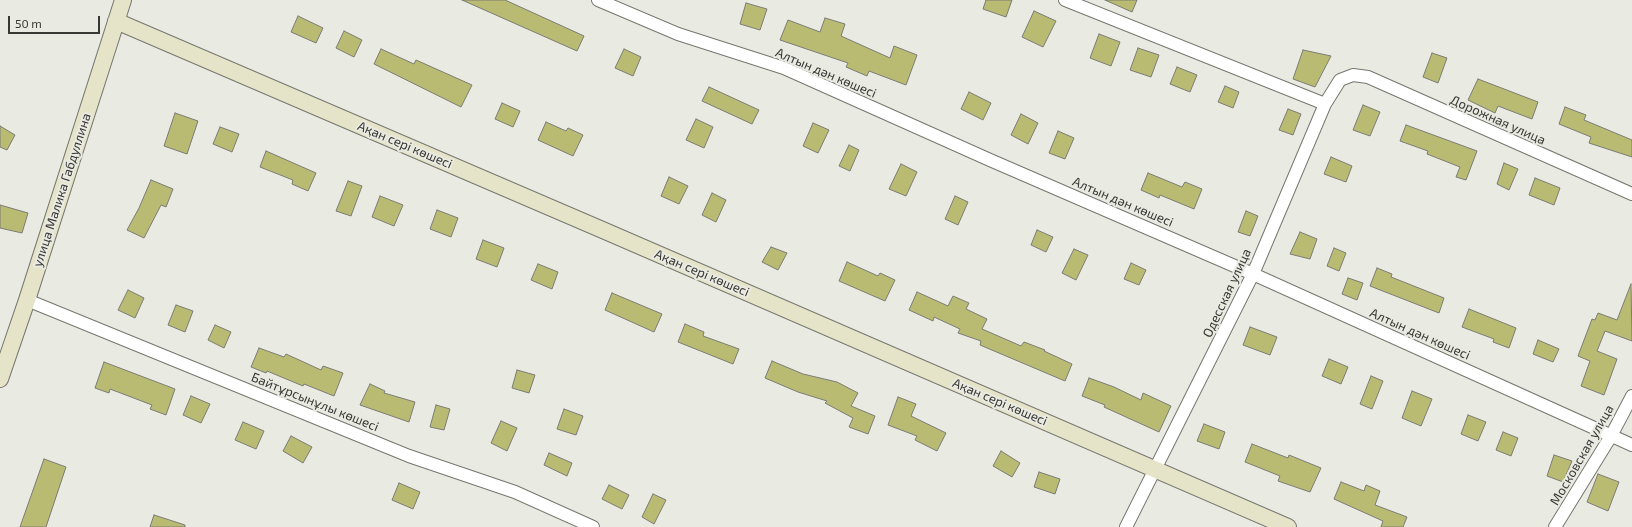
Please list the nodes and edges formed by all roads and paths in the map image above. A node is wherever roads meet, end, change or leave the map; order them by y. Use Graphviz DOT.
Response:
graph roads {
  1 [pos="123,0"];
  2 [pos="598,0"];
  3 [pos="1065,0"];
  4 [pos="116,21"];
  5 [pos="1352,75"];
  6 [pos="1325,104"];
  7 [pos="1632,194"];
  8 [pos="1253,274"];
  9 [pos="27,300"];
  10 [pos="0,379"];
  11 [pos="1632,396"];
  12 [pos="1611,436"];
  13 [pos="1632,445"];
  14 [pos="1156,469"];
  15 [pos="593,527"];
  16 [pos="1126,527"];
  17 [pos="1288,527"];
  18 [pos="1556,527"];
  1 -- 4 [label="street, улица Малика Габдуллина"];
  2 -- 8 [label="street, Алтын дән көшесі"];
  3 -- 6 [label="street"];
  4 -- 9 [label="street, улица Малика Габдуллина"];
  4 -- 14 [label="street, Ақан сері көшесі"];
  5 -- 6 [label="street, Одесская улица"];
  5 -- 7 [label="street, Дорожная улица"];
  6 -- 8 [label="street, Одесская улица"];
  8 -- 12 [label="street, Алтын дән көшесі"];
  8 -- 14 [label="street, Одесская улица"];
  9 -- 10 [label="street, улица Малика Габдуллина"];
  9 -- 15 [label="street, Байтұрсынұлы көшесі"];
  11 -- 12 [label="street, Московская улица"];
  12 -- 13 [label="street, Алтын дән көшесі"];
  12 -- 18 [label="street, Московская улица"];
  14 -- 16 [label="street, Одесская улица"];
  14 -- 17 [label="street, Ақан сері көшесі"];
}
